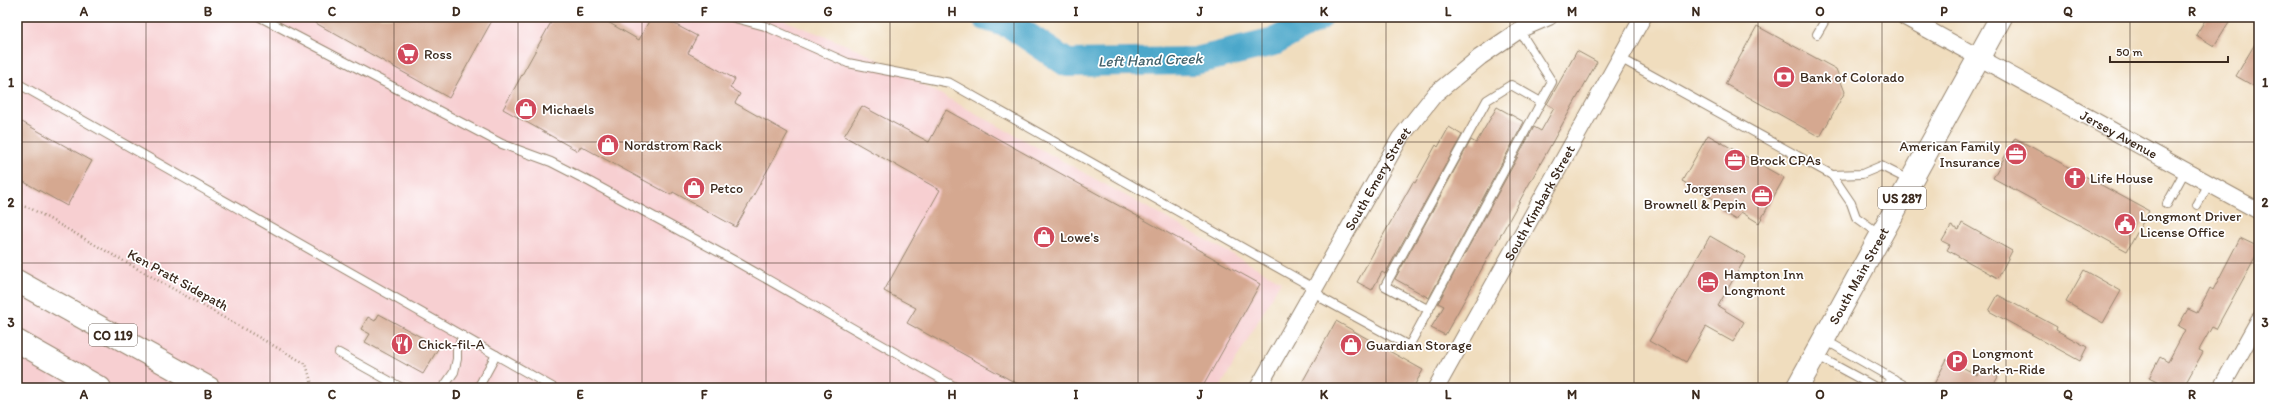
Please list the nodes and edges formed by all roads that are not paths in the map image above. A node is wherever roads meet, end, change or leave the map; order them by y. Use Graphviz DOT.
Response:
graph roads {
  1 [pos="260,17"];
  2 [pos="731,17"];
  3 [pos="1549,17"];
  4 [pos="1643,17"];
  5 [pos="1827,17"];
  6 [pos="1905,17"];
  7 [pos="2001,17"];
  8 [pos="1519,30"];
  9 [pos="1817,34"];
  10 [pos="1979,57"];
  11 [pos="1620,58"];
  12 [pos="17,83"];
  13 [pos="1541,102"];
  14 [pos="2185,171"];
  15 [pos="1832,175"];
  16 [pos="1911,181"];
  17 [pos="2209,184"];
  18 [pos="2167,204"];
  19 [pos="2197,205"];
  20 [pos="2259,211"];
  21 [pos="1881,236"];
  22 [pos="17,281"];
  23 [pos="1314,288"];
  24 [pos="1429,310"];
  25 [pos="2259,320"];
  26 [pos="463,336"];
  27 [pos="17,341"];
  28 [pos="1820,347"];
  29 [pos="339,353"];
  30 [pos="496,355"];
  31 [pos="1894,379"];
  32 [pos="100,388"];
  33 [pos="209,388"];
  34 [pos="402,388"];
  35 [pos="443,388"];
  36 [pos="478,388"];
  37 [pos="554,388"];
  38 [pos="957,388"];
  39 [pos="1258,388"];
  40 [pos="1436,388"];
  41 [pos="1797,388"];
  42 [pos="1909,388"];
  43 [pos="2221,388"];
  1 -- 38 [label="lane"];
  2 -- 23 [label="lane"];
  3 -- 8 [label="street, South Emery Street"];
  4 -- 11 [label="street, South Kimbark Street"];
  5 -- 9 [label="lane"];
  6 -- 10 [label="street"];
  7 -- 10 [label="main road, South Main Street / US 287"];
  8 -- 13 [label="lane"];
  8 -- 23 [label="street, South Emery Street"];
  10 -- 14 [label="street, Jersey Avenue"];
  10 -- 16 [label="main road, South Main Street / US 287"];
  11 -- 15 [label="lane"];
  11 -- 40 [label="street, South Kimbark Street"];
  12 -- 26 [label="lane"];
  13 -- 24 [label="lane"];
  13 -- 24 [label="lane"];
  14 -- 17 [label="street, Jersey Avenue"];
  14 -- 18 [label="lane"];
  15 -- 16 [label="lane"];
  15 -- 21 [label="lane"];
  16 -- 21 [label="main road, South Main Street / US 287"];
  17 -- 19 [label="lane"];
  17 -- 20 [label="street, Jersey Avenue"];
  21 -- 28 [label="main road, South Main Street / US 287"];
  22 -- 33 [label="main road, CO 119"];
  23 -- 24 [label="lane"];
  23 -- 39 [label="street, South Emery Street"];
  25 -- 43 [label="street"];
  26 -- 30 [label="lane"];
  26 -- 35 [label="lane"];
  27 -- 32 [label="main road"];
  28 -- 31 [label="lane"];
  28 -- 31 [label="lane"];
  28 -- 41 [label="main road, South Main Street / US 287"];
  29 -- 34 [label="lane"];
  30 -- 36 [label="lane"];
  30 -- 37 [label="lane"];
  31 -- 42 [label="lane"];
}
